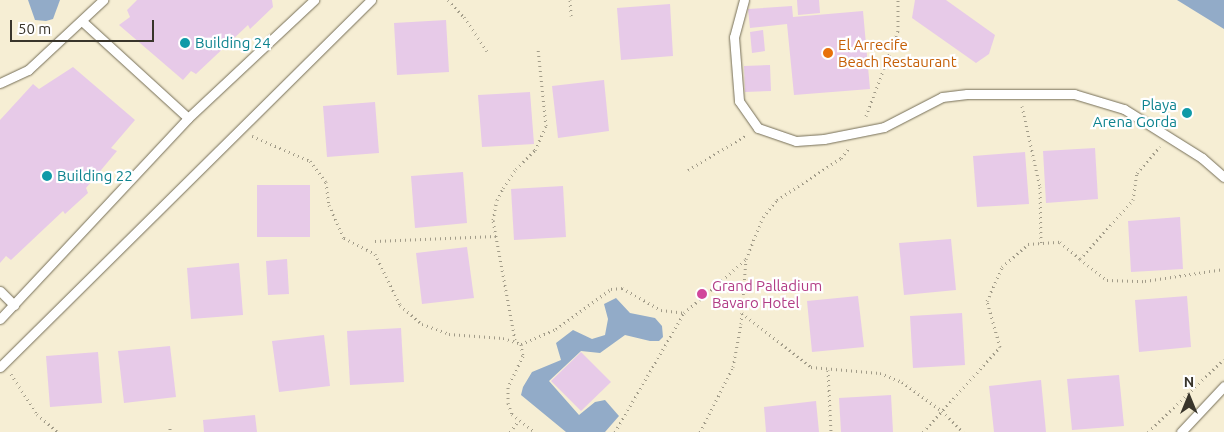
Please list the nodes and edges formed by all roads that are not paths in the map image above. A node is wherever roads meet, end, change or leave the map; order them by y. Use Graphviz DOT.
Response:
graph roads {
  1 [pos="103,0"];
  2 [pos="314,0"];
  3 [pos="370,0"];
  4 [pos="744,0"];
  5 [pos="83,22"];
  6 [pos="0,83"];
  7 [pos="188,118"];
  8 [pos="1224,177"];
  9 [pos="0,291"];
  10 [pos="14,305"];
  11 [pos="0,319"];
  12 [pos="3,365"];
  13 [pos="1224,386"];
  14 [pos="1181,432"];
  1 -- 5 [label="lane"];
  2 -- 7 [label="lane"];
  3 -- 12 [label="lane"];
  4 -- 8 [label="lane"];
  5 -- 6 [label="lane"];
  5 -- 7 [label="lane"];
  7 -- 10 [label="lane"];
  9 -- 10 [label="lane"];
  10 -- 11 [label="lane"];
  13 -- 14 [label="lane"];
}
